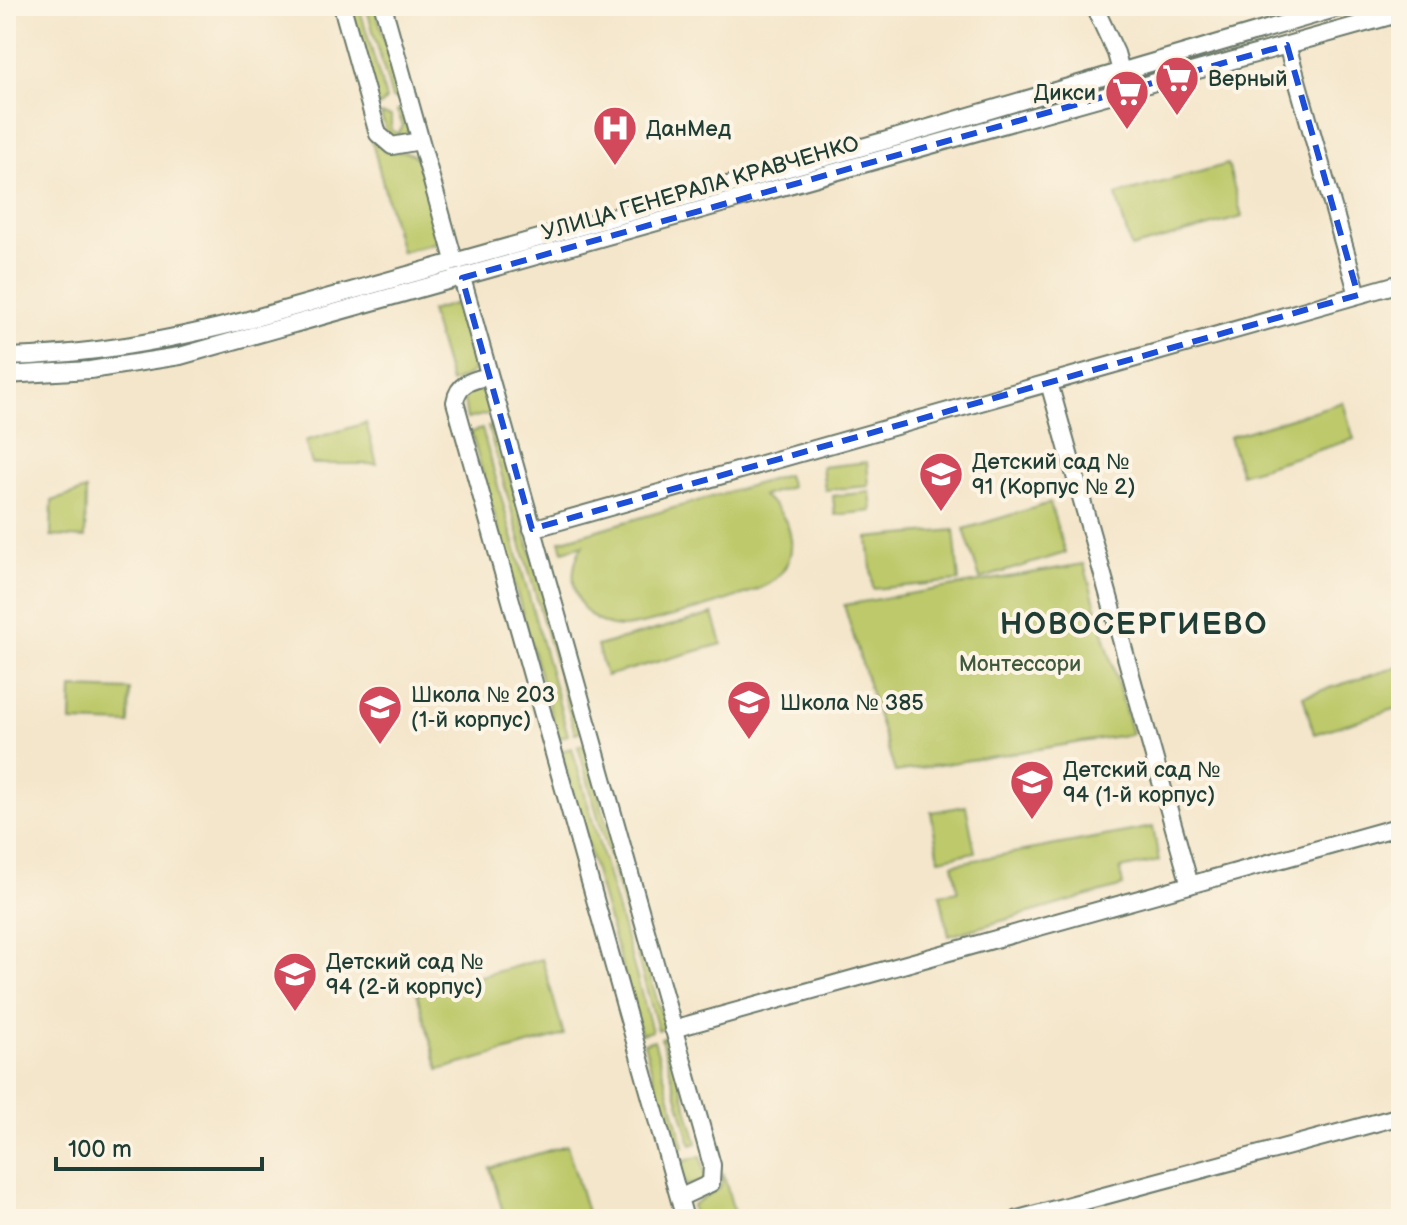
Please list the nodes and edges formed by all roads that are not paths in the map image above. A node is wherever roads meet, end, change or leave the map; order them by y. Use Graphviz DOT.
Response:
graph roads {
  1 [pos="342,6"];
  2 [pos="383,6"];
  3 [pos="1094,6"];
  4 [pos="1345,6"];
  5 [pos="1401,13"];
  6 [pos="1287,45"];
  7 [pos="1121,73"];
  8 [pos="1126,91"];
  9 [pos="420,141"];
  10 [pos="454,260"];
  11 [pos="462,278"];
  12 [pos="1401,283"];
  13 [pos="1358,295"];
  14 [pos="6,357"];
  15 [pos="6,375"];
  16 [pos="489,376"];
  17 [pos="1049,383"];
  18 [pos="532,529"];
  19 [pos="1401,826"];
  20 [pos="1190,885"];
  21 [pos="673,1029"];
  22 [pos="1401,1116"];
  23 [pos="679,1198"];
  24 [pos="685,1219"];
  25 [pos="1018,1219"];
  1 -- 9 [label="street"];
  2 -- 9 [label="street"];
  3 -- 7 [label="street"];
  4 -- 7 [label="street, УЛИЦА ГЕНЕРАЛА КРАВЧЕНКО"];
  5 -- 6 [label="street, УЛИЦА ГЕНЕРАЛА КРАВЧЕНКО"];
  6 -- 8 [label="street, УЛИЦА ГЕНЕРАЛА КРАВЧЕНКО"];
  6 -- 13 [label="street"];
  7 -- 8 [label="street"];
  7 -- 10 [label="street, УЛИЦА ГЕНЕРАЛА КРАВЧЕНКО"];
  8 -- 11 [label="street, УЛИЦА ГЕНЕРАЛА КРАВЧЕНКО"];
  9 -- 10 [label="street"];
  10 -- 14 [label="street, УЛИЦА ГЕНЕРАЛА КРАВЧЕНКО"];
  11 -- 15 [label="street, УЛИЦА ГЕНЕРАЛА КРАВЧЕНКО"];
  11 -- 16 [label="street"];
  12 -- 13 [label="street"];
  13 -- 17 [label="street"];
  16 -- 18 [label="street"];
  16 -- 23 [label="street"];
  17 -- 18 [label="street"];
  17 -- 20 [label="street"];
  18 -- 21 [label="street"];
  19 -- 20 [label="street"];
  20 -- 21 [label="street"];
  21 -- 23 [label="street"];
  22 -- 25 [label="street"];
  23 -- 24 [label="street"];
}
